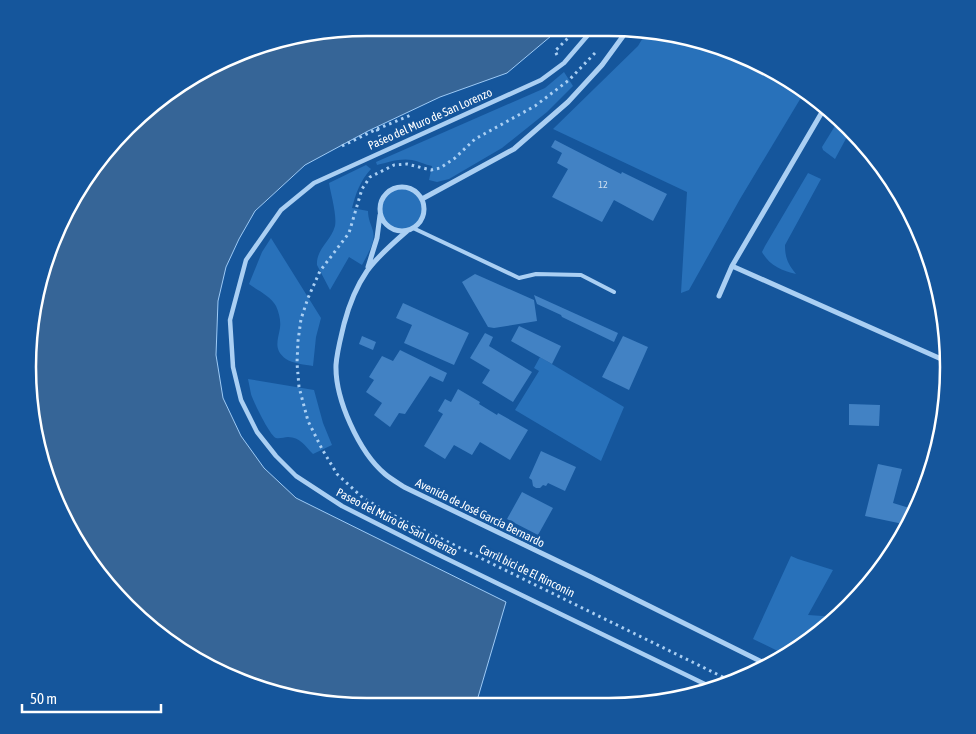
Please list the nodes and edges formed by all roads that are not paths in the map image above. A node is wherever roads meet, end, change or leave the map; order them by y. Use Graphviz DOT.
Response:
graph roads {
  1 [pos="587,36"];
  2 [pos="623,37"];
  3 [pos="822,114"];
  4 [pos="422,199"];
  5 [pos="380,214"];
  6 [pos="410,229"];
  7 [pos="732,266"];
  8 [pos="367,271"];
  9 [pos="614,292"];
  10 [pos="719,296"];
  11 [pos="940,358"];
  12 [pos="760,661"];
  13 [pos="704,683"];
  1 -- 13 [label="street, Paseo del Muro de San Lorenzo"];
  2 -- 4 [label="street"];
  3 -- 7 [label="street"];
  4 -- 5 [label="street"];
  4 -- 6 [label="street"];
  5 -- 6 [label="street"];
  5 -- 8 [label="street, Avenida de José García Bernardo"];
  6 -- 8 [label="street, Avenida de José García Bernardo"];
  6 -- 9 [label="lane"];
  7 -- 10 [label="street"];
  7 -- 11 [label="street"];
  8 -- 12 [label="street, Avenida de José García Bernardo"];
}
